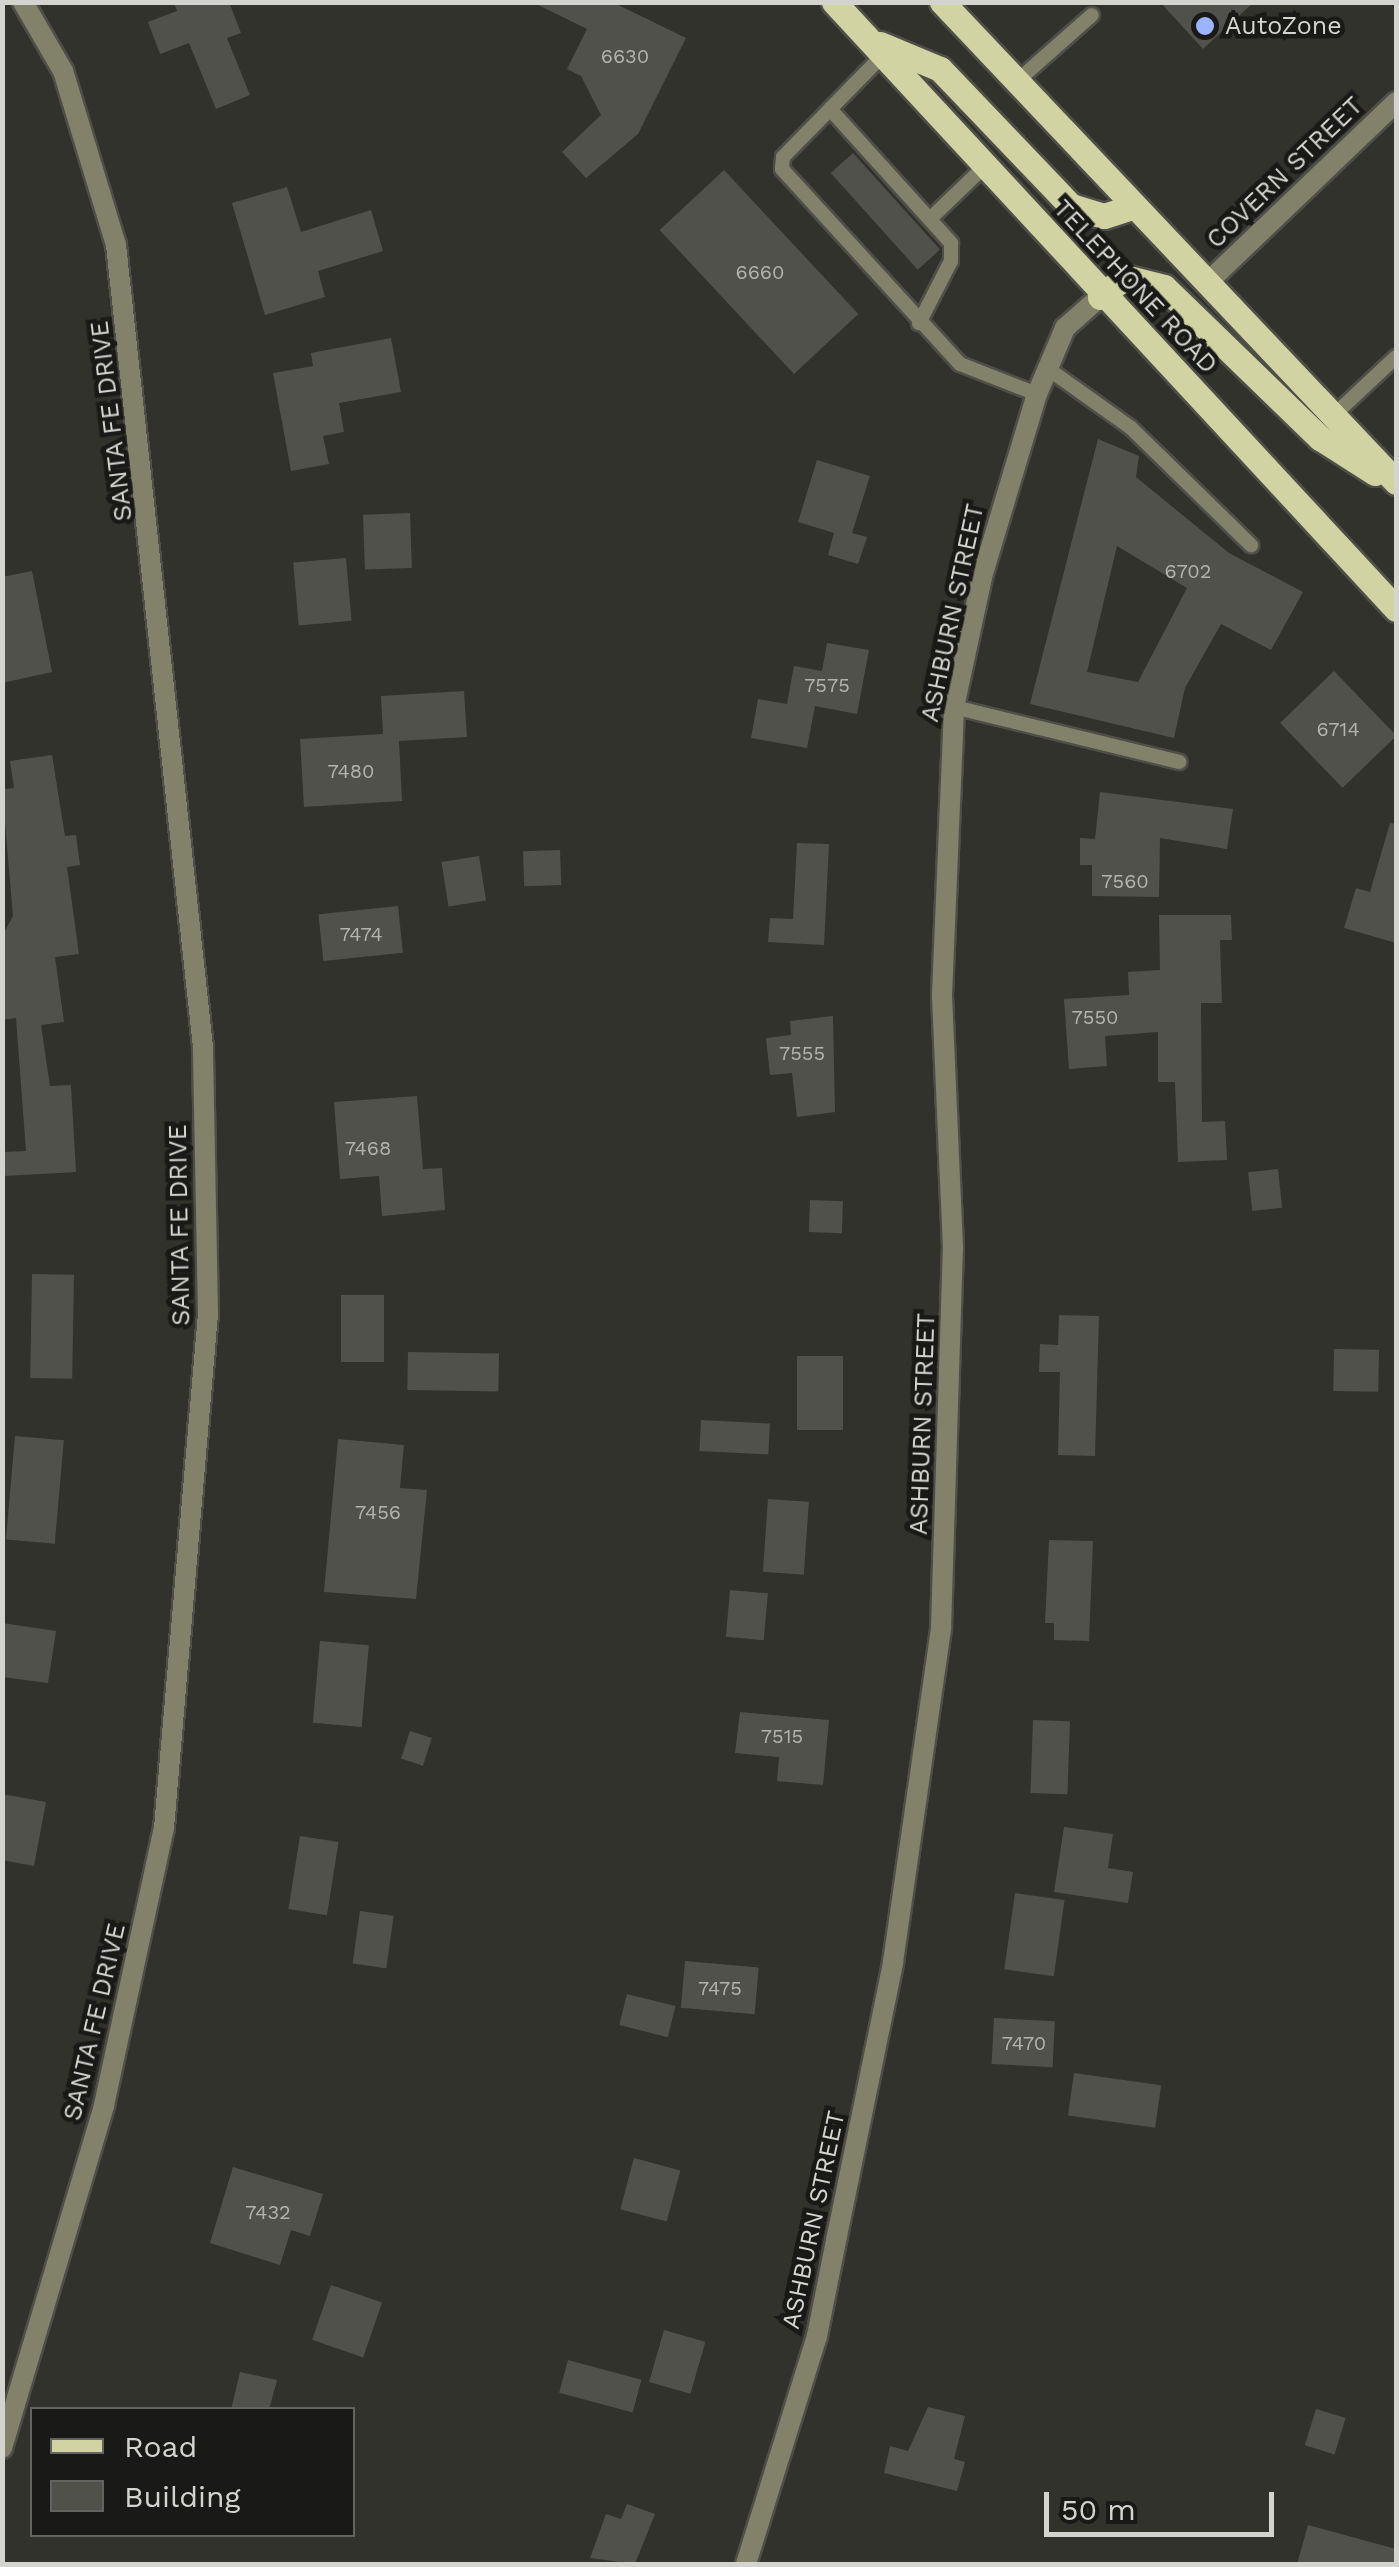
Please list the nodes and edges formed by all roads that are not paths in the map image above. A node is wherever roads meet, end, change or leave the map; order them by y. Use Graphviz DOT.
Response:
graph roads {
  1 [pos="23,2"];
  2 [pos="834,2"];
  3 [pos="942,2"];
  4 [pos="1092,15"];
  5 [pos="877,48"];
  6 [pos="1016,82"];
  7 [pos="1396,102"];
  8 [pos="830,109"];
  9 [pos="984,167"];
  10 [pos="1132,207"];
  11 [pos="932,217"];
  12 [pos="1209,281"];
  13 [pos="1100,297"];
  14 [pos="918,323"];
  15 [pos="1396,357"];
  16 [pos="1047,368"];
  17 [pos="1037,394"];
  18 [pos="1334,416"];
  19 [pos="1396,484"];
  20 [pos="1251,545"];
  21 [pos="1396,608"];
  22 [pos="954,707"];
  23 [pos="1179,762"];
  24 [pos="2,2448"];
  25 [pos="746,2564"];
  1 -- 24 [label="street, SANTA FE DRIVE"];
  2 -- 5 [label="main road, TELEPHONE ROAD"];
  3 -- 6 [label="main road, TELEPHONE ROAD"];
  4 -- 6 [label="lane"];
  5 -- 8 [label="lane"];
  5 -- 9 [label="main road, TELEPHONE ROAD"];
  5 -- 10 [label="main road"];
  6 -- 10 [label="main road, TELEPHONE ROAD"];
  7 -- 12 [label="street, COVERN STREET"];
  8 -- 11 [label="lane"];
  8 -- 14 [label="lane"];
  9 -- 11 [label="lane"];
  9 -- 13 [label="main road, TELEPHONE ROAD"];
  10 -- 12 [label="main road, TELEPHONE ROAD"];
  11 -- 14 [label="lane"];
  12 -- 18 [label="main road, TELEPHONE ROAD"];
  13 -- 16 [label="street, ASHBURN STREET"];
  13 -- 19 [label="main road"];
  13 -- 21 [label="main road, TELEPHONE ROAD"];
  14 -- 17 [label="lane"];
  15 -- 18 [label="lane"];
  16 -- 17 [label="street, ASHBURN STREET"];
  16 -- 20 [label="lane"];
  17 -- 22 [label="street, ASHBURN STREET"];
  18 -- 19 [label="main road, TELEPHONE ROAD"];
  22 -- 23 [label="lane"];
  22 -- 25 [label="street, ASHBURN STREET"];
}
